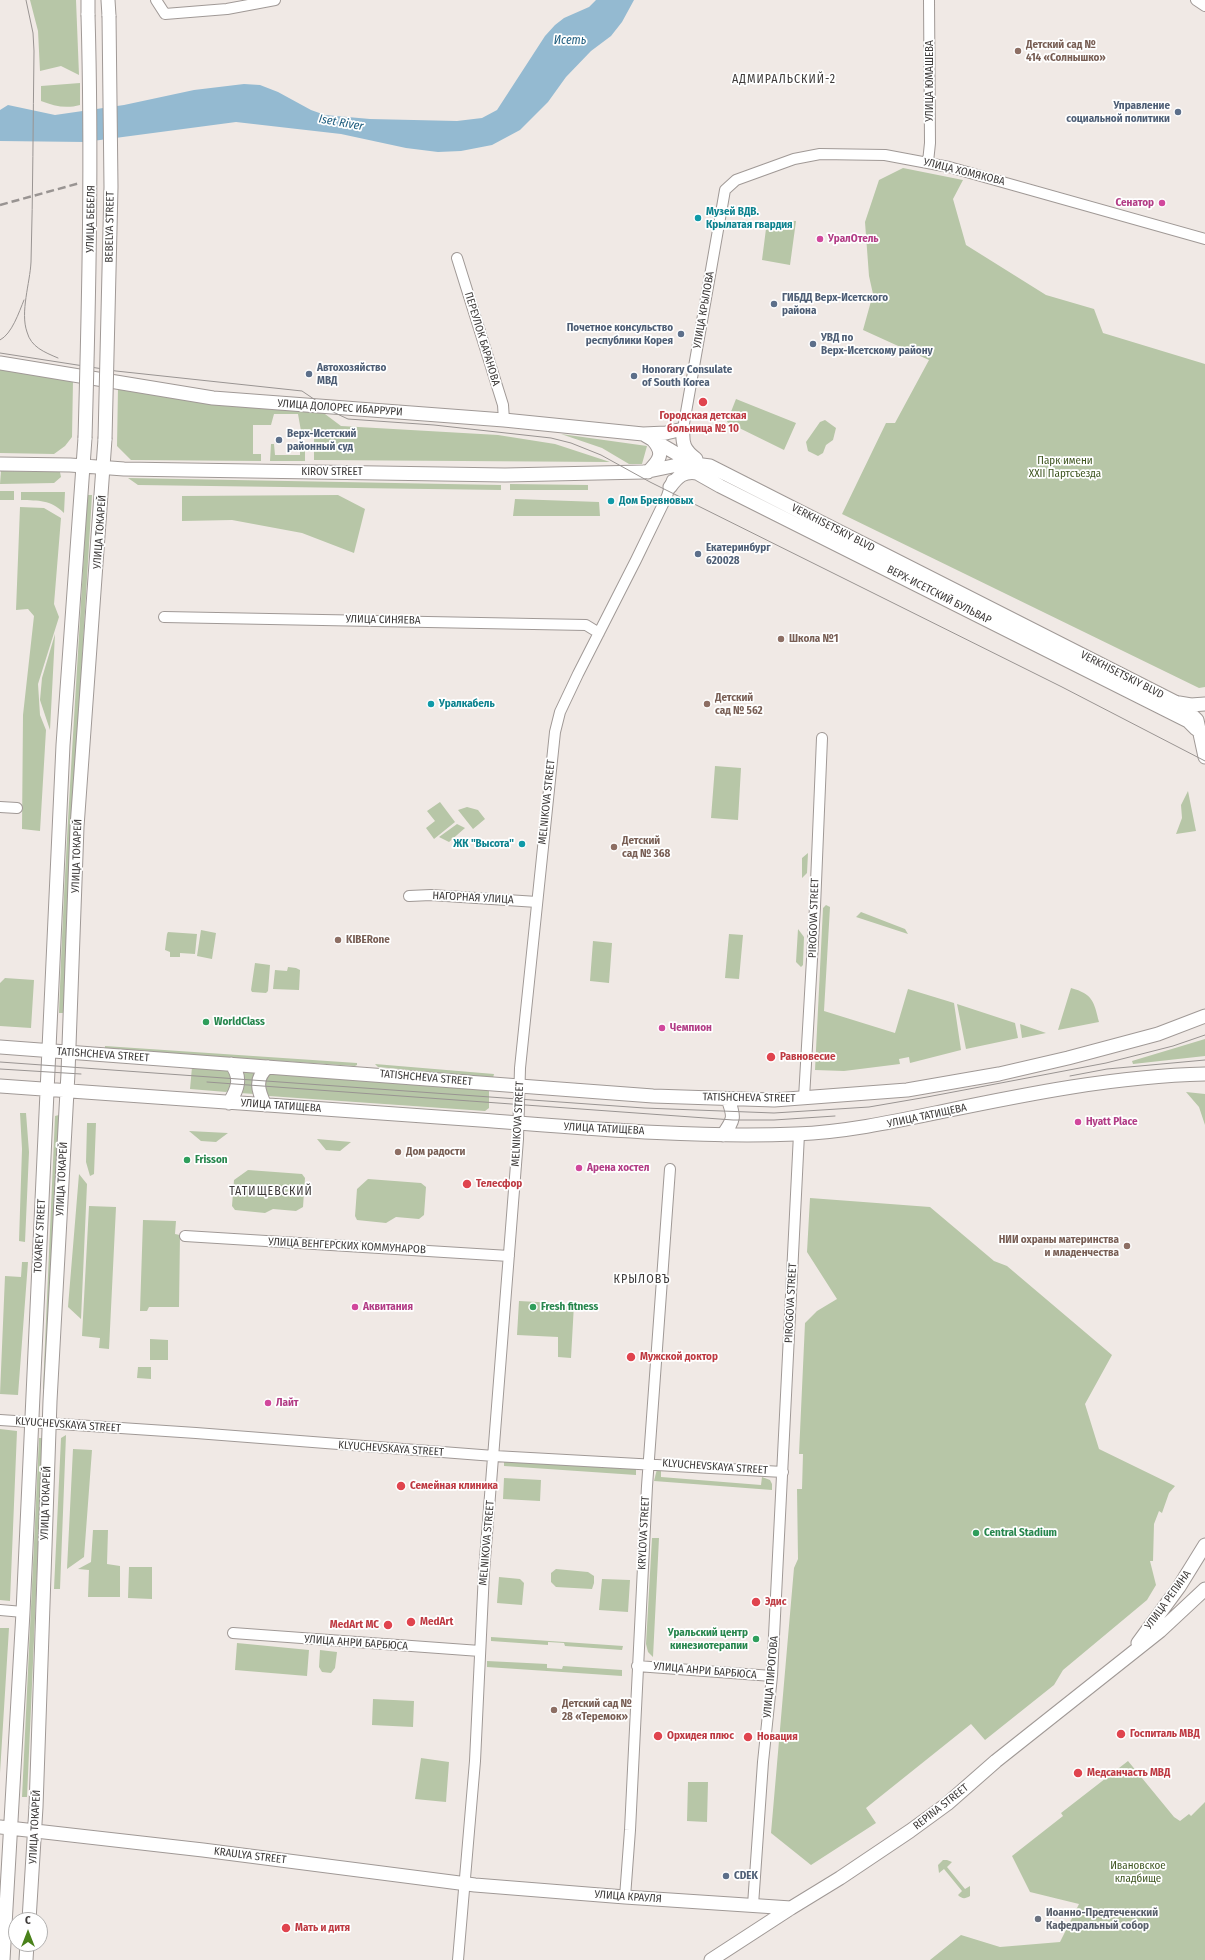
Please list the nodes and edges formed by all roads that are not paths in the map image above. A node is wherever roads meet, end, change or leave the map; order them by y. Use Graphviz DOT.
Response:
graph roads {
  1 [pos="88,0"];
  2 [pos="108,0"];
  3 [pos="156,0"];
  4 [pos="275,0"];
  5 [pos="929,0"];
  6 [pos="1196,0"];
  7 [pos="1205,6"];
  8 [pos="928,162"];
  9 [pos="725,190"];
  10 [pos="1205,239"];
  11 [pos="457,258"];
  12 [pos="0,363"];
  13 [pos="504,420"];
  14 [pos="683,429"];
  15 [pos="648,437"];
  16 [pos="85,438"];
  17 [pos="105,439"];
  18 [pos="0,464"];
  19 [pos="84,466"];
  20 [pos="667,466"];
  21 [pos="710,466"];
  22 [pos="104,467"];
  23 [pos="697,473"];
  24 [pos="670,487"];
  25 [pos="164,616"];
  26 [pos="599,633"];
  27 [pos="1175,702"];
  28 [pos="1205,704"];
  29 [pos="1205,709"];
  30 [pos="1183,713"];
  31 [pos="1200,735"];
  32 [pos="822,738"];
  33 [pos="1205,757"];
  34 [pos="0,807"];
  35 [pos="17,808"];
  36 [pos="408,896"];
  37 [pos="537,902"];
  38 [pos="1205,1016"];
  39 [pos="0,1047"];
  40 [pos="48,1051"];
  41 [pos="69,1052"];
  42 [pos="231,1064"];
  43 [pos="268,1067"];
  44 [pos="1205,1074"];
  45 [pos="0,1086"];
  46 [pos="521,1086"];
  47 [pos="46,1090"];
  48 [pos="67,1092"];
  49 [pos="804,1098"];
  50 [pos="728,1099"];
  51 [pos="229,1103"];
  52 [pos="265,1105"];
  53 [pos="519,1123"];
  54 [pos="799,1134"];
  55 [pos="723,1135"];
  56 [pos="670,1169"];
  57 [pos="185,1236"];
  58 [pos="509,1256"];
  59 [pos="0,1420"];
  60 [pos="31,1422"];
  61 [pos="49,1424"];
  62 [pos="494,1456"];
  63 [pos="649,1463"];
  64 [pos="783,1472"];
  65 [pos="1205,1546"];
  66 [pos="1205,1589"];
  67 [pos="0,1610"];
  68 [pos="23,1612"];
  69 [pos="233,1632"];
  70 [pos="480,1652"];
  71 [pos="1130,1654"];
  72 [pos="637,1666"];
  73 [pos="772,1676"];
  74 [pos="6,1828"];
  75 [pos="35,1831"];
  76 [pos="465,1884"];
  77 [pos="625,1897"];
  78 [pos="753,1905"];
  79 [pos="790,1908"];
  80 [pos="30,1912"];
  81 [pos="3,1960"];
  82 [pos="458,1960"];
  83 [pos="711,1960"];
  1 -- 16 [label="main road, УЛИЦА БЕБЕЛЯ, bridge"];
  2 -- 17 [label="main road, BEBELYA STREET, bridge"];
  3 -- 4 [label="street"];
  5 -- 8 [label="street, УЛИЦА ЮМАШЕВА"];
  6 -- 7 [label="street"];
  8 -- 9 [label="street, УЛИЦА ХОМЯКОВА"];
  8 -- 10 [label="street, УЛИЦА ХОМЯКОВА"];
  9 -- 14 [label="street, УЛИЦА КРЫЛОВА"];
  11 -- 13 [label="street, ПЕРЕУЛОК БАРАНОВА"];
  12 -- 13 [label="main road, УЛИЦА ДОЛОРЕС ИБАРРУРИ"];
  13 -- 15 [label="main road, УЛИЦА ДОЛОРЕС ИБАРРУРИ"];
  14 -- 15 [label="main road"];
  14 -- 20 [label="street, УЛИЦА КРЫЛОВА"];
  14 -- 21 [label="main road"];
  15 -- 20 [label="main road, УЛИЦА ДОЛОРЕС ИБАРРУРИ"];
  15 -- 20 [label="main road"];
  16 -- 19 [label="main road, УЛИЦА ТОКАРЕЙ"];
  17 -- 22 [label="main road, УЛИЦА ТОКАРЕЙ"];
  18 -- 19 [label="main road, KIROV STREET"];
  19 -- 22 [label="main road, KIROV STREET"];
  19 -- 40 [label="main road, УЛИЦА ТОКАРЕЙ"];
  20 -- 21 [label="main road, VERKHISETSKIY BLVD"];
  20 -- 22 [label="main road, KIROV STREET"];
  20 -- 23 [label="main road, ВЕРХ-ИСЕТСКИЙ БУЛЬВАР"];
  20 -- 24 [label="street, УЛИЦА КРЫЛОВА"];
  20 -- 24 [label="main road"];
  21 -- 27 [label="main road, VERKHISETSKIY BLVD"];
  22 -- 41 [label="main road, УЛИЦА ТОКАРЕЙ"];
  23 -- 24 [label="main road"];
  23 -- 30 [label="main road, ВЕРХ-ИСЕТСКИЙ БУЛЬВАР"];
  24 -- 26 [label="street, MELNIKOVA STREET"];
  25 -- 26 [label="street, УЛИЦА СИНЯЕВА"];
  26 -- 37 [label="street, MELNIKOVA STREET"];
  27 -- 28 [label="main road"];
  27 -- 30 [label="main road, VERKHISETSKIY BLVD"];
  28 -- 30 [label="main road"];
  29 -- 31 [label="main road"];
  30 -- 31 [label="main road"];
  31 -- 33 [label="main road"];
  32 -- 49 [label="street, PIROGOVA STREET"];
  34 -- 35 [label="street"];
  36 -- 37 [label="street, НАГОРНАЯ УЛИЦА"];
  37 -- 46 [label="street, MELNIKOVA STREET"];
  38 -- 49 [label="main road, TATISHCHEVA STREET"];
  39 -- 40 [label="main road"];
  40 -- 41 [label="main road, TATISHCHEVA STREET"];
  40 -- 47 [label="main road, TOKAREY STREET"];
  41 -- 42 [label="main road, TATISHCHEVA STREET"];
  41 -- 48 [label="main road, УЛИЦА ТОКАРЕЙ"];
  42 -- 43 [label="main road, TATISHCHEVA STREET"];
  42 -- 51 [label="main road"];
  43 -- 46 [label="main road, TATISHCHEVA STREET"];
  43 -- 52 [label="main road"];
  44 -- 54 [label="main road, УЛИЦА ТАТИЩЕВА"];
  45 -- 47 [label="main road, УЛИЦА ТАТИЩЕВА"];
  46 -- 50 [label="main road, TATISHCHEVA STREET"];
  46 -- 53 [label="street, MELNIKOVA STREET"];
  47 -- 48 [label="main road, УЛИЦА ТАТИЩЕВА"];
  47 -- 60 [label="main road, TOKAREY STREET"];
  48 -- 51 [label="main road, УЛИЦА ТАТИЩЕВА"];
  48 -- 61 [label="main road, УЛИЦА ТОКАРЕЙ"];
  49 -- 50 [label="main road, TATISHCHEVA STREET"];
  50 -- 55 [label="main road"];
  51 -- 52 [label="main road, УЛИЦА ТАТИЩЕВА"];
  52 -- 53 [label="main road, УЛИЦА ТАТИЩЕВА"];
  53 -- 55 [label="main road, УЛИЦА ТАТИЩЕВА"];
  53 -- 58 [label="street, MELNIKOVA STREET"];
  54 -- 55 [label="main road, УЛИЦА ТАТИЩЕВА"];
  54 -- 64 [label="street, PIROGOVA STREET"];
  56 -- 63 [label="street, KRYLOVA STREET"];
  57 -- 58 [label="street, УЛИЦА ВЕНГЕРСКИХ КОММУНАРОВ"];
  58 -- 62 [label="street, MELNIKOVA STREET"];
  59 -- 60 [label="street, KLYUCHEVSKAYA STREET"];
  60 -- 61 [label="street, KLYUCHEVSKAYA STREET"];
  60 -- 68 [label="main road, УЛИЦА ТОКАРЕЙ"];
  61 -- 62 [label="street, KLYUCHEVSKAYA STREET"];
  61 -- 75 [label="main road, УЛИЦА ТОКАРЕЙ"];
  62 -- 63 [label="street, KLYUCHEVSKAYA STREET"];
  62 -- 70 [label="street, MELNIKOVA STREET"];
  63 -- 64 [label="street, KLYUCHEVSKAYA STREET"];
  63 -- 72 [label="street, KRYLOVA STREET"];
  64 -- 73 [label="street, УЛИЦА ПИРОГОВА"];
  65 -- 71 [label="main road, УЛИЦА РЕПИНА"];
  66 -- 71 [label="main road, УЛИЦА РЕПИНА"];
  67 -- 68 [label="street"];
  68 -- 74 [label="main road, УЛИЦА ТОКАРЕЙ"];
  69 -- 70 [label="street, УЛИЦА АНРИ БАРБЮСА"];
  70 -- 76 [label="street, MELNIKOVA STREET"];
  71 -- 79 [label="main road, REPINA STREET"];
  72 -- 73 [label="street, УЛИЦА АНРИ БАРБЮСА"];
  72 -- 77 [label="street, KRYLOVA STREET"];
  73 -- 78 [label="street, УЛИЦА ПИРОГОВА"];
  74 -- 75 [label="main road"];
  74 -- 81 [label="main road, УЛИЦА ТОКАРЕЙ"];
  75 -- 76 [label="main road, KRAULYA STREET"];
  75 -- 80 [label="main road, УЛИЦА ТОКАРЕЙ"];
  76 -- 77 [label="main road, УЛИЦА КРАУЛЯ"];
  76 -- 82 [label="street, MELNIKOVA STREET"];
  77 -- 78 [label="main road, УЛИЦА КРАУЛЯ"];
  78 -- 79 [label="main road, УЛИЦА КРАУЛЯ"];
  79 -- 83 [label="main road"];
}
